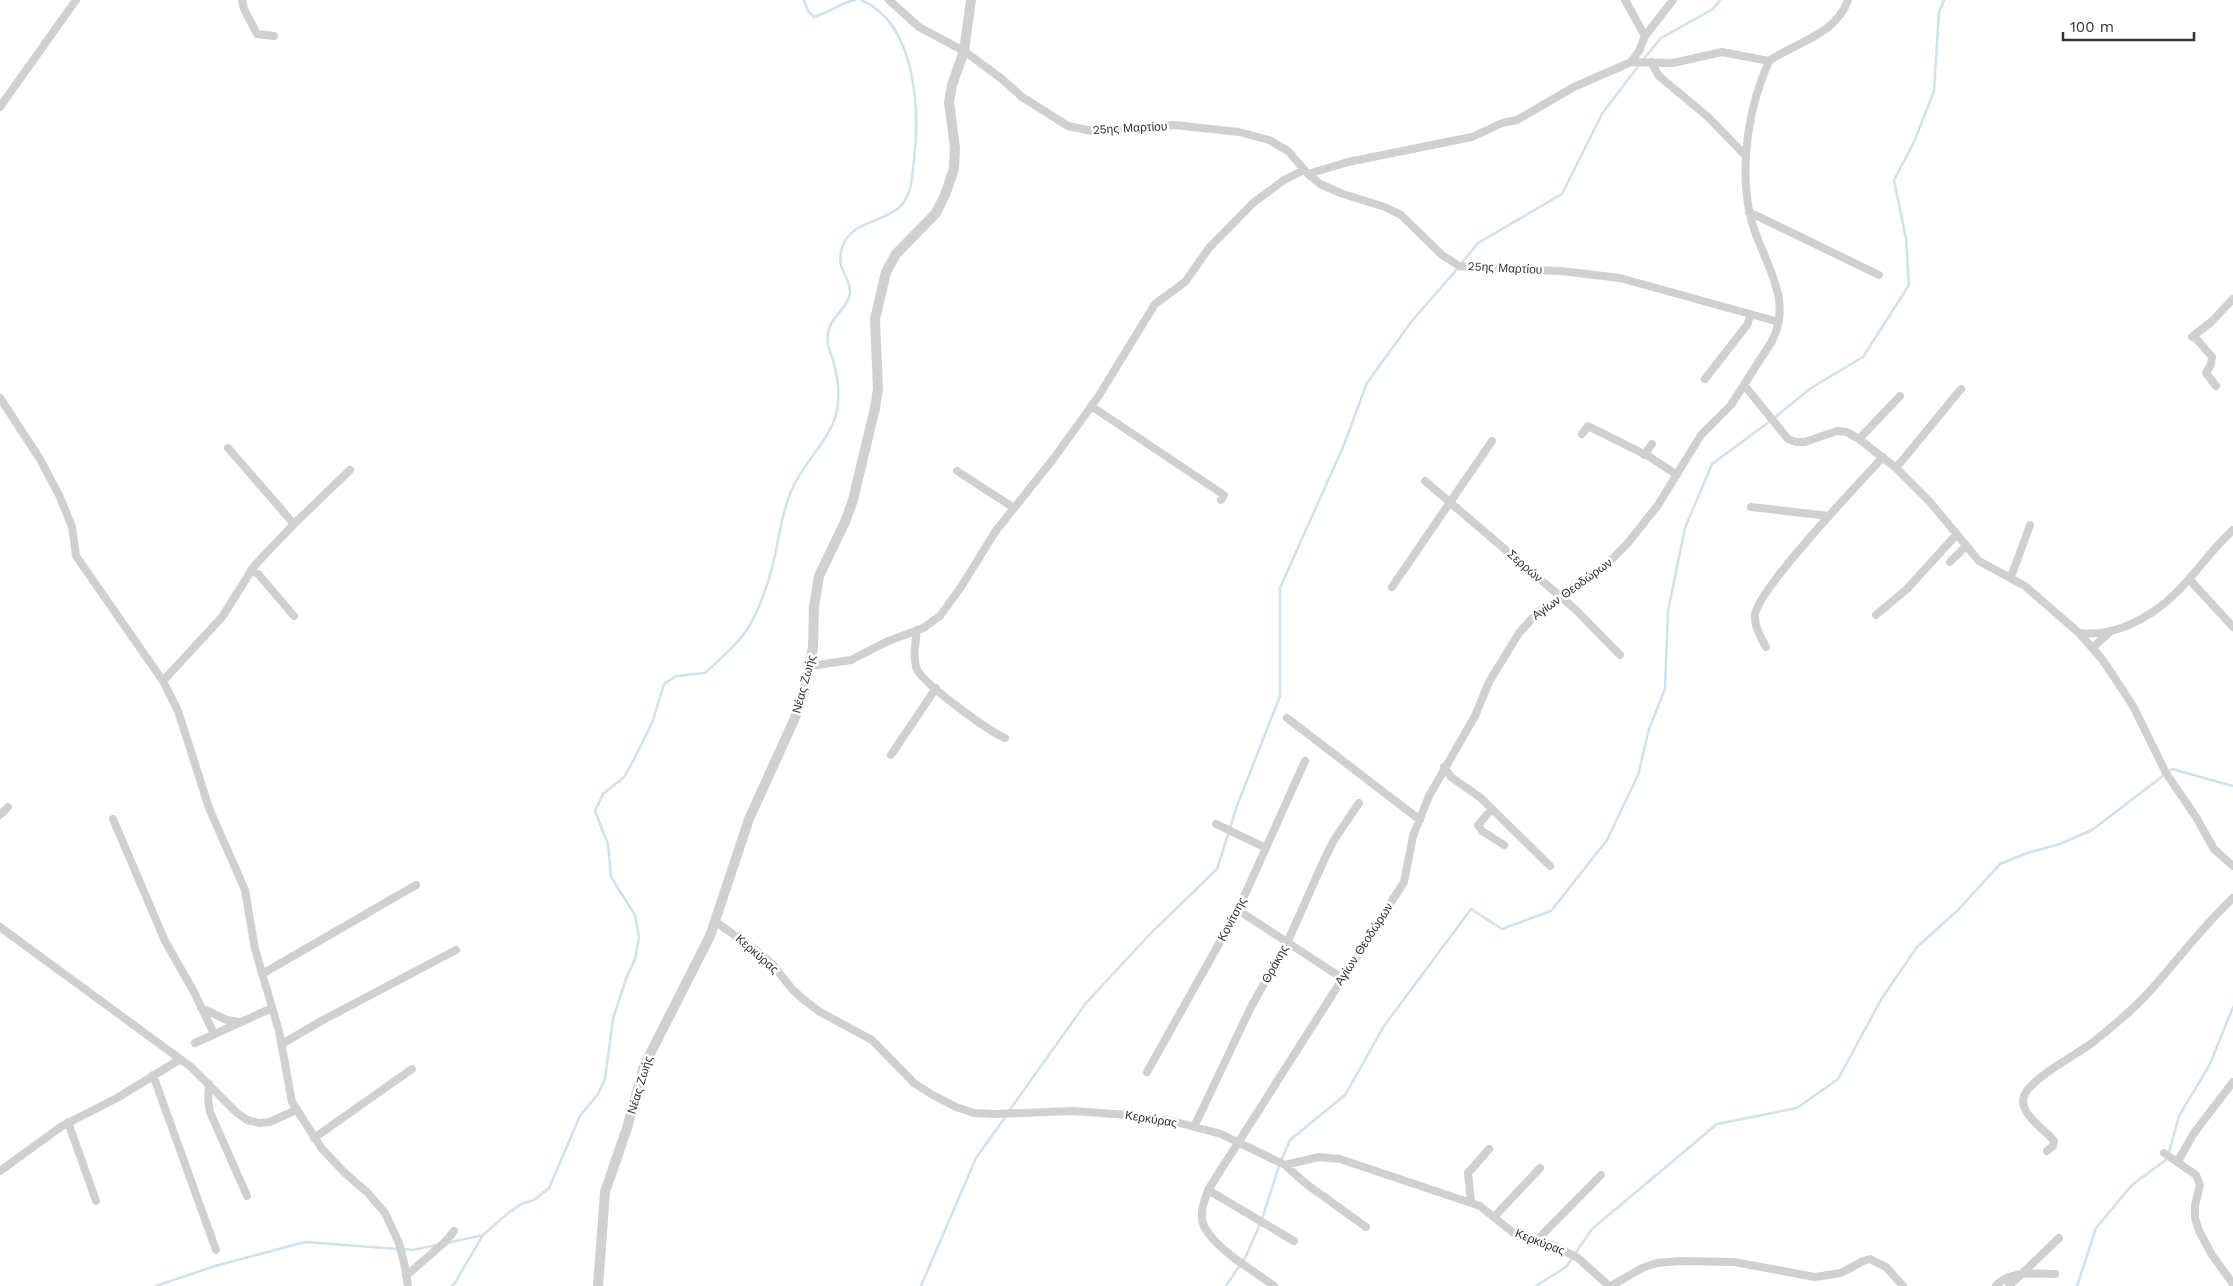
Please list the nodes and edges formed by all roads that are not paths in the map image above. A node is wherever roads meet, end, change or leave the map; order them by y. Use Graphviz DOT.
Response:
graph roads {
  1 [pos="76,0"];
  2 [pos="242,0"];
  3 [pos="890,0"];
  4 [pos="971,0"];
  5 [pos="1624,0"];
  6 [pos="1673,0"];
  7 [pos="1848,0"];
  8 [pos="274,36"];
  9 [pos="1645,36"];
  10 [pos="964,51"];
  11 [pos="1768,61"];
  12 [pos="1630,62"];
  13 [pos="1651,62"];
  14 [pos="0,107"];
  15 [pos="1746,156"];
  16 [pos="1306,172"];
  17 [pos="1749,212"];
  18 [pos="1879,275"];
  19 [pos="2233,299"];
  20 [pos="1752,314"];
  21 [pos="1780,322"];
  22 [pos="1706,379"];
  23 [pos="1744,385"];
  24 [pos="2216,386"];
  25 [pos="1961,389"];
  26 [pos="1900,396"];
  27 [pos="0,398"];
  28 [pos="1091,406"];
  29 [pos="1582,434"];
  30 [pos="1859,439"];
  31 [pos="1492,441"];
  32 [pos="1652,444"];
  33 [pos="228,448"];
  34 [pos="1644,455"];
  35 [pos="1883,458"];
  36 [pos="1896,468"];
  37 [pos="350,470"];
  38 [pos="957,471"];
  39 [pos="1677,475"];
  40 [pos="1426,481"];
  41 [pos="1221,500"];
  42 [pos="1451,502"];
  43 [pos="1751,507"];
  44 [pos="1014,508"];
  45 [pos="1829,516"];
  46 [pos="294,524"];
  47 [pos="2030,525"];
  48 [pos="2233,530"];
  49 [pos="1956,534"];
  50 [pos="1965,547"];
  51 [pos="1950,562"];
  52 [pos="252,570"];
  53 [pos="2011,577"];
  54 [pos="2189,579"];
  55 [pos="1392,587"];
  56 [pos="1560,596"];
  57 [pos="1876,615"];
  58 [pos="294,616"];
  59 [pos="2233,627"];
  60 [pos="917,630"];
  61 [pos="2110,632"];
  62 [pos="2080,633"];
  63 [pos="1766,647"];
  64 [pos="2093,647"];
  65 [pos="1620,655"];
  66 [pos="810,666"];
  67 [pos="163,681"];
  68 [pos="936,688"];
  69 [pos="1287,718"];
  70 [pos="1005,738"];
  71 [pos="891,755"];
  72 [pos="1305,761"];
  73 [pos="1444,767"];
  74 [pos="1359,803"];
  75 [pos="8,807"];
  76 [pos="1491,810"];
  77 [pos="0,815"];
  78 [pos="113,819"];
  79 [pos="1420,820"];
  80 [pos="1216,824"];
  81 [pos="1504,845"];
  82 [pos="1266,848"];
  83 [pos="1550,866"];
  84 [pos="2233,866"];
  85 [pos="416,886"];
  86 [pos="2233,898"];
  87 [pos="1238,910"];
  88 [pos="716,922"];
  89 [pos="0,927"];
  90 [pos="1287,944"];
  91 [pos="456,950"];
  92 [pos="262,974"];
  93 [pos="1342,978"];
  94 [pos="201,1008"];
  95 [pos="272,1008"];
  96 [pos="239,1022"];
  97 [pos="214,1034"];
  98 [pos="196,1043"];
  99 [pos="282,1044"];
  100 [pos="179,1060"];
  101 [pos="412,1070"];
  102 [pos="1147,1072"];
  103 [pos="153,1075"];
  104 [pos="2233,1082"];
  105 [pos="209,1084"];
  106 [pos="296,1110"];
  107 [pos="68,1122"];
  108 [pos="1194,1127"];
  109 [pos="314,1138"];
  110 [pos="1239,1143"];
  111 [pos="1489,1149"];
  112 [pos="2047,1151"];
  113 [pos="2164,1153"];
  114 [pos="2178,1161"];
  115 [pos="1285,1166"];
  116 [pos="1540,1168"];
  117 [pos="0,1171"];
  118 [pos="1601,1175"];
  119 [pos="1208,1190"];
  120 [pos="247,1196"];
  121 [pos="96,1201"];
  122 [pos="1471,1201"];
  123 [pos="1494,1217"];
  124 [pos="1366,1227"];
  125 [pos="454,1231"];
  126 [pos="2059,1238"];
  127 [pos="1294,1241"];
  128 [pos="1536,1241"];
  129 [pos="216,1250"];
  130 [pos="2055,1274"];
  131 [pos="406,1276"];
  132 [pos="2019,1276"];
  133 [pos="2233,1284"];
  134 [pos="408,1286"];
  135 [pos="598,1286"];
  136 [pos="1274,1286"];
  137 [pos="1610,1286"];
  138 [pos="1904,1286"];
  139 [pos="1996,1286"];
  140 [pos="2009,1286"];
  1 -- 14 [label="street"];
  2 -- 8 [label="street"];
  3 -- 10 [label="street, 25ης Μαρτίου"];
  4 -- 10 [label="street, Νέας Ζωής"];
  5 -- 9 [label="street"];
  6 -- 9 [label="street"];
  7 -- 11 [label="street"];
  9 -- 12 [label="street"];
  10 -- 16 [label="street, 25ης Μαρτίου"];
  10 -- 66 [label="street, Νέας Ζωής"];
  11 -- 13 [label="street"];
  11 -- 15 [label="street, Αγίων Θεοδώρων"];
  12 -- 13 [label="street"];
  12 -- 16 [label="street"];
  13 -- 15 [label="street"];
  15 -- 17 [label="street, Αγίων Θεοδώρων"];
  16 -- 20 [label="street, 25ης Μαρτίου"];
  16 -- 28 [label="street"];
  17 -- 18 [label="street"];
  17 -- 21 [label="street, Αγίων Θεοδώρων"];
  19 -- 24 [label="street"];
  20 -- 21 [label="street, 25ης Μαρτίου"];
  20 -- 22 [label="street"];
  21 -- 23 [label="street, Αγίων Θεοδώρων"];
  23 -- 30 [label="street"];
  23 -- 39 [label="street, Αγίων Θεοδώρων"];
  25 -- 36 [label="street"];
  26 -- 30 [label="street"];
  27 -- 67 [label="street"];
  28 -- 41 [label="street"];
  28 -- 44 [label="street"];
  29 -- 34 [label="street"];
  30 -- 35 [label="street"];
  31 -- 42 [label="street"];
  32 -- 34 [label="street"];
  33 -- 46 [label="street"];
  34 -- 39 [label="street"];
  35 -- 36 [label="street"];
  35 -- 45 [label="street"];
  36 -- 49 [label="street"];
  37 -- 46 [label="street"];
  38 -- 44 [label="street"];
  39 -- 56 [label="street, Αγίων Θεοδώρων"];
  40 -- 42 [label="street, Σερρών"];
  42 -- 55 [label="street"];
  42 -- 56 [label="street, Σερρών"];
  43 -- 45 [label="street"];
  44 -- 60 [label="street"];
  45 -- 63 [label="street"];
  46 -- 52 [label="street"];
  47 -- 53 [label="street"];
  48 -- 54 [label="street"];
  49 -- 50 [label="street"];
  49 -- 57 [label="street"];
  50 -- 51 [label="street"];
  50 -- 53 [label="street"];
  52 -- 58 [label="street"];
  52 -- 67 [label="street"];
  53 -- 62 [label="street"];
  54 -- 59 [label="street"];
  54 -- 61 [label="street"];
  56 -- 65 [label="street, Σερρών"];
  56 -- 73 [label="street, Αγίων Θεοδώρων"];
  60 -- 66 [label="street"];
  60 -- 68 [label="street"];
  61 -- 62 [label="street"];
  61 -- 64 [label="street"];
  62 -- 64 [label="street"];
  64 -- 84 [label="street"];
  66 -- 88 [label="street, Νέας Ζωής"];
  67 -- 92 [label="street"];
  68 -- 70 [label="street"];
  68 -- 71 [label="street"];
  69 -- 79 [label="street"];
  72 -- 82 [label="street, Κονίτσης"];
  73 -- 76 [label="street"];
  73 -- 79 [label="street, Αγίων Θεοδώρων"];
  74 -- 90 [label="street, Θράκης"];
  75 -- 77 [label="street"];
  76 -- 81 [label="street"];
  76 -- 83 [label="street"];
  78 -- 94 [label="street"];
  79 -- 93 [label="street, Αγίων Θεοδώρων"];
  80 -- 82 [label="street"];
  82 -- 87 [label="street, Κονίτσης"];
  85 -- 92 [label="street"];
  86 -- 112 [label="street"];
  87 -- 90 [label="street"];
  87 -- 102 [label="street, Κονίτσης"];
  88 -- 108 [label="street, Κερκύρας"];
  88 -- 135 [label="street, Νέας Ζωής"];
  89 -- 100 [label="street"];
  90 -- 93 [label="street"];
  90 -- 108 [label="street, Θράκης"];
  91 -- 99 [label="street"];
  92 -- 95 [label="street"];
  93 -- 110 [label="street, Αγίων Θεοδώρων"];
  94 -- 96 [label="street"];
  94 -- 97 [label="street"];
  95 -- 96 [label="street"];
  95 -- 99 [label="street"];
  96 -- 97 [label="street"];
  97 -- 98 [label="street"];
  99 -- 106 [label="street"];
  100 -- 103 [label="street"];
  100 -- 105 [label="street"];
  101 -- 109 [label="street"];
  103 -- 107 [label="street"];
  103 -- 129 [label="street"];
  104 -- 114 [label="street"];
  105 -- 106 [label="street"];
  105 -- 120 [label="street"];
  106 -- 109 [label="street"];
  107 -- 117 [label="street"];
  107 -- 121 [label="street"];
  108 -- 110 [label="street, Κερκύρας"];
  109 -- 131 [label="street"];
  110 -- 115 [label="street, Κερκύρας"];
  110 -- 119 [label="street, Αγίων Θεοδώρων"];
  111 -- 122 [label="street"];
  113 -- 114 [label="street"];
  114 -- 133 [label="street"];
  115 -- 122 [label="street, Κερκύρας"];
  115 -- 124 [label="street"];
  116 -- 123 [label="street"];
  118 -- 128 [label="street"];
  119 -- 127 [label="street"];
  119 -- 136 [label="street, Αγίων Θεοδώρων"];
  122 -- 123 [label="street, Κερκύρας"];
  123 -- 128 [label="street, Κερκύρας"];
  125 -- 131 [label="street"];
  126 -- 132 [label="street"];
  128 -- 137 [label="street, Κερκύρας"];
  130 -- 132 [label="street"];
  131 -- 134 [label="street"];
  132 -- 139 [label="street"];
  132 -- 140 [label="street"];
  137 -- 138 [label="street"];
}
